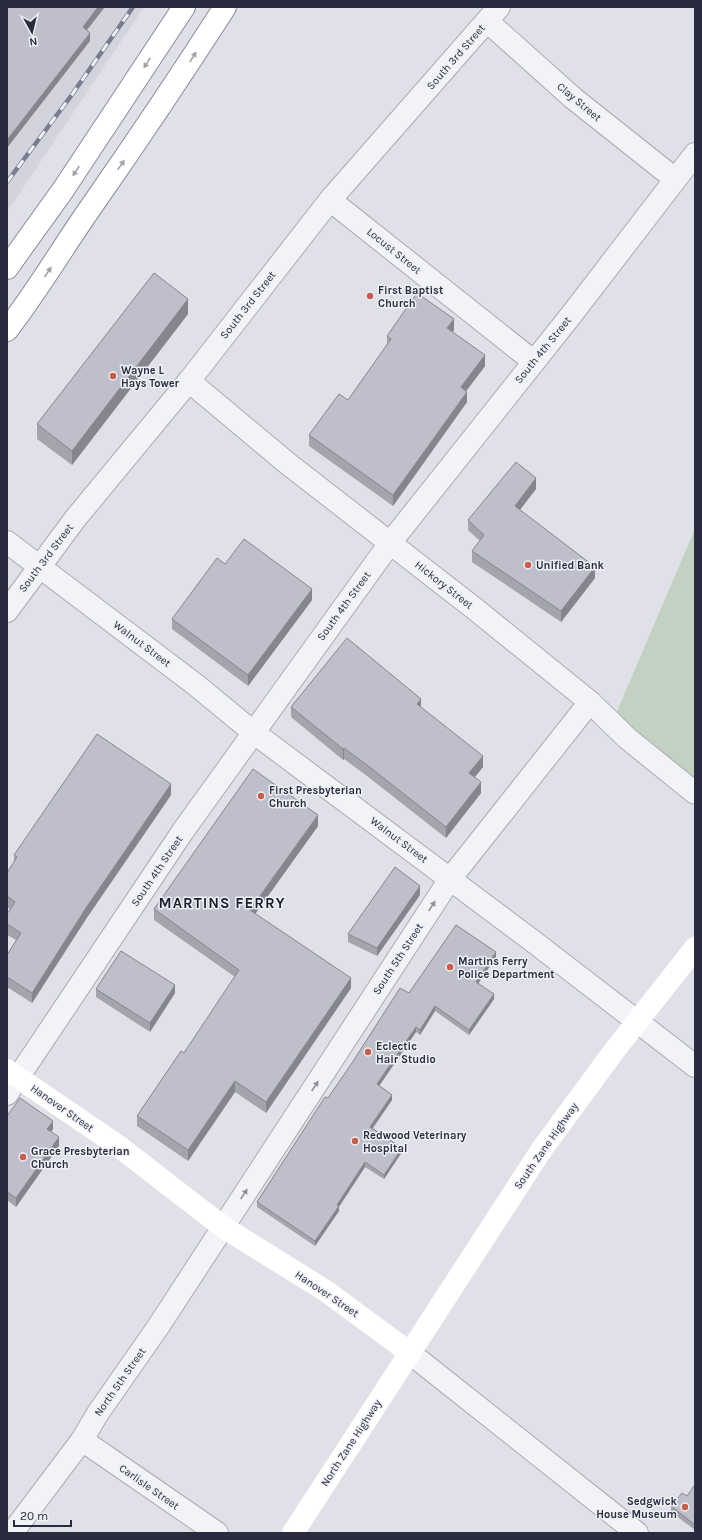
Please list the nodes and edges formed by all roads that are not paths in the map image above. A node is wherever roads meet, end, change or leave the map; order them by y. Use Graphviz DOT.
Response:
graph roads {
  1 [pos="184,7"];
  2 [pos="225,7"];
  3 [pos="493,14"];
  4 [pos="695,154"];
  5 [pos="675,179"];
  6 [pos="330,200"];
  7 [pos="7,268"];
  8 [pos="7,330"];
  9 [pos="533,361"];
  10 [pos="189,381"];
  11 [pos="7,542"];
  12 [pos="390,543"];
  13 [pos="40,566"];
  14 [pos="7,611"];
  15 [pos="590,702"];
  16 [pos="253,732"];
  17 [pos="695,792"];
  18 [pos="450,879"];
  19 [pos="695,948"];
  20 [pos="638,1022"];
  21 [pos="695,1066"];
  22 [pos="11,1080"];
  23 [pos="223,1227"];
  24 [pos="410,1353"];
  25 [pos="82,1440"];
  26 [pos="12,1533"];
  27 [pos="217,1533"];
  28 [pos="293,1533"];
  29 [pos="637,1533"];
  1 -- 7 [label="main road, one-way"];
  8 -- 2 [label="main road, one-way"];
  3 -- 5 [label="street, Clay Street"];
  3 -- 6 [label="street, South 3rd Street"];
  4 -- 5 [label="street, South 4th Street"];
  5 -- 9 [label="street, South 4th Street"];
  6 -- 9 [label="street, Locust Street"];
  6 -- 10 [label="street, South 3rd Street"];
  9 -- 12 [label="street, South 4th Street"];
  10 -- 12 [label="street, Hickory Street"];
  10 -- 13 [label="street, South 3rd Street"];
  11 -- 13 [label="street, Walnut Street"];
  12 -- 15 [label="street, Hickory Street"];
  12 -- 16 [label="street, South 4th Street"];
  13 -- 14 [label="street, South 3rd Street"];
  13 -- 16 [label="street, Walnut Street"];
  15 -- 17 [label="street, Hickory Street"];
  15 -- 18 [label="street, South 5th Street"];
  16 -- 18 [label="street, Walnut Street"];
  16 -- 22 [label="street, South 4th Street"];
  18 -- 20 [label="street, Walnut Street"];
  23 -- 18 [label="street, South 5th Street, one-way"];
  19 -- 20 [label="main road, South Zane Highway"];
  20 -- 21 [label="street, Walnut Street"];
  20 -- 24 [label="main road, South Zane Highway"];
  22 -- 23 [label="main road, Hanover Street"];
  23 -- 24 [label="main road, Hanover Street"];
  23 -- 25 [label="street, North 5th Street"];
  24 -- 28 [label="main road, North Zane Highway"];
  24 -- 29 [label="street, Hanover Street"];
  25 -- 26 [label="street, North 5th Street"];
  25 -- 27 [label="street, Carlisle Street"];
}
